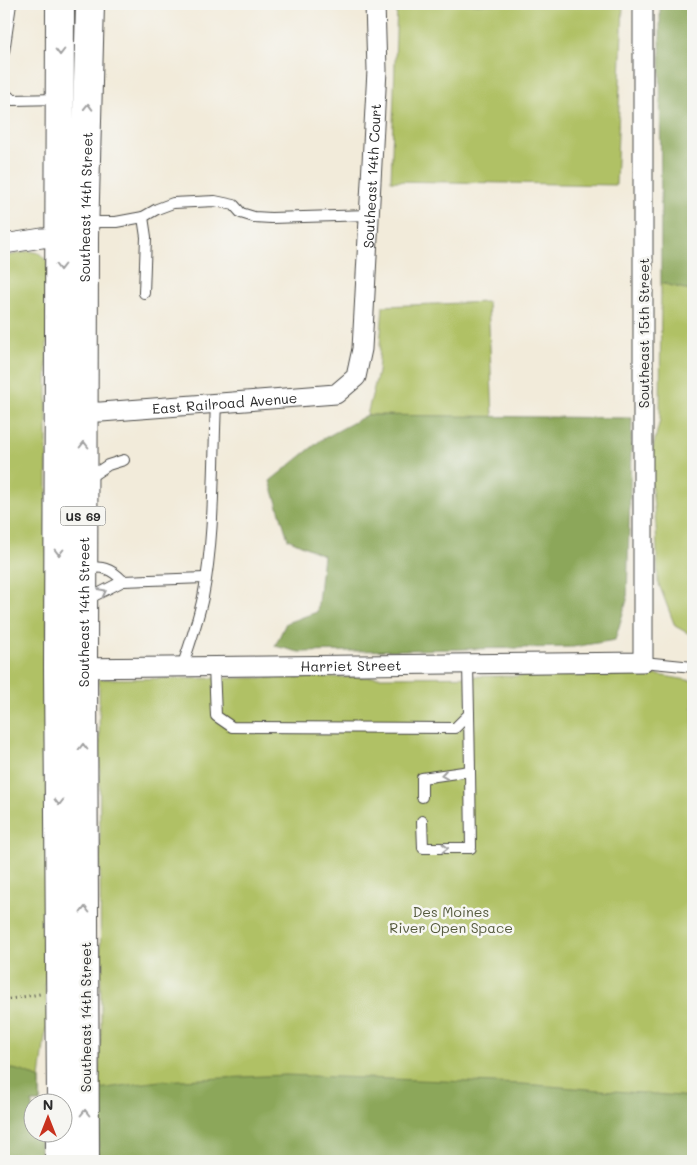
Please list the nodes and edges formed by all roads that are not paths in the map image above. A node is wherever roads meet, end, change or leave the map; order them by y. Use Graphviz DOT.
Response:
graph roads {
  1 [pos="10,4"];
  2 [pos="60,4"];
  3 [pos="90,4"];
  4 [pos="375,4"];
  5 [pos="643,4"];
  6 [pos="4,52"];
  7 [pos="4,93"];
  8 [pos="60,99"];
  9 [pos="369,216"];
  10 [pos="143,217"];
  11 [pos="76,232"];
  12 [pos="4,244"];
  13 [pos="144,293"];
  14 [pos="362,349"];
  15 [pos="216,403"];
  16 [pos="71,412"];
  17 [pos="124,460"];
  18 [pos="84,480"];
  19 [pos="83,567"];
  20 [pos="205,578"];
  21 [pos="123,580"];
  22 [pos="83,602"];
  23 [pos="643,662"];
  24 [pos="468,664"];
  25 [pos="182,667"];
  26 [pos="214,667"];
  27 [pos="693,667"];
  28 [pos="71,668"];
  29 [pos="469,714"];
  30 [pos="470,771"];
  31 [pos="422,797"];
  32 [pos="422,821"];
  33 [pos="73,1028"];
  34 [pos="63,1092"];
  35 [pos="60,1142"];
  36 [pos="60,1161"];
  37 [pos="85,1161"];
  1 -- 6 [label="lane"];
  2 -- 8 [label="main road, Southeast 14th Street / US 69, one-way"];
  11 -- 3 [label="main road, Southeast 14th Street / US 69, one-way"];
  4 -- 9 [label="street, Southeast 14th Court"];
  5 -- 23 [label="street, Southeast 15th Street"];
  7 -- 8 [label="lane"];
  8 -- 11 [label="main road, Southeast 14th Street / US 69"];
  9 -- 10 [label="lane"];
  9 -- 14 [label="street, Southeast 14th Court"];
  10 -- 11 [label="lane"];
  10 -- 13 [label="lane"];
  11 -- 12 [label="street"];
  11 -- 16 [label="main road, Southeast 14th Street / US 69"];
  14 -- 15 [label="street, East Railroad Avenue"];
  15 -- 16 [label="street, East Railroad Avenue"];
  15 -- 20 [label="lane"];
  18 -- 16 [label="main road, Southeast 14th Street / US 69, one-way"];
  16 -- 28 [label="main road, Southeast 14th Street / US 69, one-way"];
  17 -- 18 [label="lane"];
  18 -- 19 [label="main road, Southeast 14th Street / US 69"];
  19 -- 21 [label="lane"];
  19 -- 22 [label="main road, Southeast 14th Street / US 69"];
  20 -- 21 [label="lane"];
  20 -- 25 [label="lane"];
  22 -- 21 [label="lane, one-way"];
  22 -- 28 [label="main road, Southeast 14th Street / US 69"];
  23 -- 24 [label="street, Harriet Street"];
  23 -- 27 [label="lane"];
  24 -- 26 [label="street, Harriet Street"];
  24 -- 29 [label="lane"];
  25 -- 26 [label="street, Harriet Street"];
  25 -- 28 [label="street, Harriet Street"];
  26 -- 29 [label="lane"];
  28 -- 33 [label="main road, Southeast 14th Street / US 69"];
  29 -- 30 [label="lane"];
  30 -- 31 [label="lane, one-way"];
  32 -- 30 [label="lane, one-way"];
  33 -- 34 [label="main road, Southeast 14th Street / US 69"];
  37 -- 33 [label="main road, Southeast 14th Street / US 69, one-way"];
  35 -- 36 [label="main road"];
}
